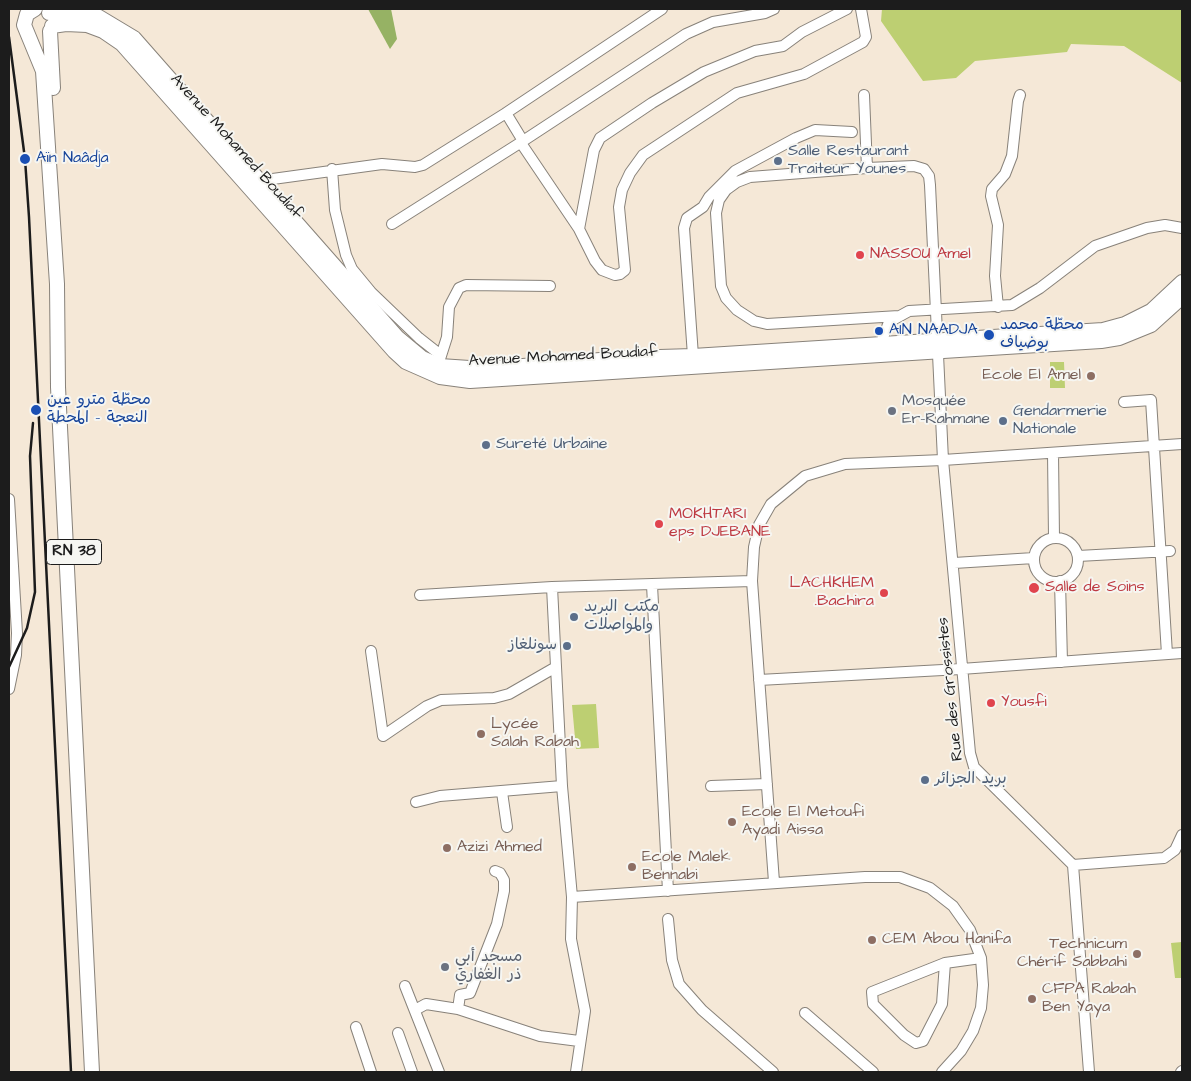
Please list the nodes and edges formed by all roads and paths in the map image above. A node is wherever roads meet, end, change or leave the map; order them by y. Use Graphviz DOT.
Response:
graph roads {
  1 [pos="662,9"];
  2 [pos="774,9"];
  3 [pos="847,9"];
  4 [pos="861,9"];
  5 [pos="103,13"];
  6 [pos="41,14"];
  7 [pos="74,24"];
  8 [pos="30,34"];
  9 [pos="51,52"];
  10 [pos="864,95"];
  11 [pos="1020,95"];
  12 [pos="506,113"];
  13 [pos="852,132"];
  14 [pos="522,142"];
  15 [pos="867,168"];
  16 [pos="332,169"];
  17 [pos="258,181"];
  18 [pos="392,224"];
  19 [pos="1182,228"];
  20 [pos="579,229"];
  21 [pos="1182,282"];
  22 [pos="550,286"];
  23 [pos="1182,297"];
  24 [pos="998,307"];
  25 [pos="935,308"];
  26 [pos="899,316"];
  27 [pos="881,343"];
  28 [pos="937,346"];
  29 [pos="693,356"];
  30 [pos="440,367"];
  31 [pos="1124,402"];
  32 [pos="1182,444"];
  33 [pos="1153,445"];
  34 [pos="1052,453"];
  35 [pos="944,460"];
  36 [pos="9,499"];
  37 [pos="1054,538"];
  38 [pos="1159,550"];
  39 [pos="1170,551"];
  40 [pos="1078,556"];
  41 [pos="1034,558"];
  42 [pos="954,563"];
  43 [pos="752,581"];
  44 [pos="1060,581"];
  45 [pos="652,585"];
  46 [pos="552,587"];
  47 [pos="420,595"];
  48 [pos="371,651"];
  49 [pos="1182,653"];
  50 [pos="1167,654"];
  51 [pos="1062,662"];
  52 [pos="556,666"];
  53 [pos="961,669"];
  54 [pos="759,680"];
  55 [pos="9,689"];
  56 [pos="767,784"];
  57 [pos="562,786"];
  58 [pos="711,786"];
  59 [pos="502,792"];
  60 [pos="416,802"];
  61 [pos="507,827"];
  62 [pos="1182,835"];
  63 [pos="1179,851"];
  64 [pos="1074,865"];
  65 [pos="495,871"];
  66 [pos="774,882"];
  67 [pos="668,891"];
  68 [pos="572,897"];
  69 [pos="668,919"];
  70 [pos="981,958"];
  71 [pos="945,963"];
  72 [pos="405,986"];
  73 [pos="458,1009"];
  74 [pos="415,1010"];
  75 [pos="805,1013"];
  76 [pos="356,1027"];
  77 [pos="398,1033"];
  78 [pos="579,1041"];
  79 [pos="92,1072"];
  80 [pos="99,1072"];
  81 [pos="371,1072"];
  82 [pos="412,1072"];
  83 [pos="440,1072"];
  84 [pos="576,1072"];
  85 [pos="773,1072"];
  86 [pos="873,1072"];
  87 [pos="942,1072"];
  88 [pos="1089,1072"];
  1 -- 12 [label="street"];
  2 -- 14 [label="street"];
  3 -- 20 [label="street"];
  4 -- 20 [label="street"];
  5 -- 6 [label="main road, Avenue Mohamed Boudiaf"];
  5 -- 17 [label="main road, Avenue Mohamed Boudiaf"];
  6 -- 7 [label="main road, Avenue Mohamed Boudiaf"];
  6 -- 8 [label="main road, RN 38"];
  6 -- 8 [label="main road"];
  6 -- 9 [label="main road, RN 38"];
  7 -- 9 [label="main road"];
  7 -- 30 [label="main road, Avenue Mohamed Boudiaf"];
  8 -- 79 [label="main road, RN 38"];
  9 -- 80 [label="main road, RN 38"];
  10 -- 15 [label="street"];
  11 -- 24 [label="street"];
  12 -- 14 [label="street"];
  12 -- 16 [label="street"];
  13 -- 29 [label="street"];
  14 -- 18 [label="street"];
  14 -- 20 [label="street"];
  15 -- 25 [label="street, Rue des Grossistes"];
  15 -- 26 [label="street"];
  16 -- 17 [label="street"];
  16 -- 30 [label="street"];
  17 -- 30 [label="main road, Avenue Mohamed Boudiaf"];
  19 -- 24 [label="street"];
  21 -- 28 [label="main road, Avenue Mohamed Boudiaf"];
  22 -- 30 [label="street"];
  23 -- 28 [label="main road, Avenue Mohamed Boudiaf"];
  24 -- 25 [label="street"];
  25 -- 26 [label="street"];
  25 -- 28 [label="street, Rue des Grossistes"];
  26 -- 27 [label="street"];
  27 -- 28 [label="main road, Avenue Mohamed Boudiaf"];
  27 -- 29 [label="main road, Avenue Mohamed Boudiaf"];
  28 -- 30 [label="main road, Avenue Mohamed Boudiaf"];
  28 -- 35 [label="street, Rue des Grossistes"];
  29 -- 30 [label="main road, Avenue Mohamed Boudiaf"];
  31 -- 33 [label="street"];
  32 -- 33 [label="street"];
  33 -- 34 [label="street"];
  33 -- 38 [label="street"];
  34 -- 35 [label="street"];
  34 -- 37 [label="street"];
  35 -- 42 [label="street, Rue des Grossistes"];
  35 -- 43 [label="street"];
  36 -- 55 [label="street"];
  37 -- 40 [label="street"];
  37 -- 41 [label="street"];
  38 -- 39 [label="street"];
  38 -- 40 [label="street"];
  38 -- 50 [label="street"];
  40 -- 44 [label="street"];
  41 -- 42 [label="street"];
  41 -- 44 [label="street"];
  42 -- 53 [label="street, Rue des Grossistes"];
  43 -- 45 [label="street"];
  43 -- 54 [label="street"];
  44 -- 51 [label="street"];
  45 -- 46 [label="street"];
  45 -- 67 [label="street"];
  46 -- 47 [label="street"];
  46 -- 52 [label="street"];
  48 -- 52 [label="street"];
  49 -- 50 [label="street"];
  50 -- 51 [label="street"];
  51 -- 53 [label="street"];
  52 -- 57 [label="street"];
  53 -- 54 [label="street"];
  53 -- 64 [label="street, Rue des Grossistes"];
  54 -- 56 [label="street"];
  56 -- 58 [label="street"];
  56 -- 66 [label="street"];
  57 -- 59 [label="street"];
  57 -- 68 [label="street"];
  59 -- 60 [label="street"];
  59 -- 61 [label="street"];
  62 -- 63 [label="street"];
  63 -- 64 [label="street"];
  64 -- 88 [label="street"];
  65 -- 73 [label="street"];
  66 -- 67 [label="street"];
  66 -- 70 [label="street"];
  67 -- 68 [label="street"];
  68 -- 78 [label="street"];
  69 -- 85 [label="street"];
  70 -- 71 [label="street"];
  70 -- 87 [label="street"];
  71 -- 71 [label="street"];
  72 -- 74 [label="street"];
  73 -- 74 [label="street"];
  73 -- 78 [label="street"];
  74 -- 83 [label="street"];
  75 -- 86 [label="street"];
  76 -- 81 [label="street"];
  77 -- 82 [label="street"];
  78 -- 84 [label="street"];
}
